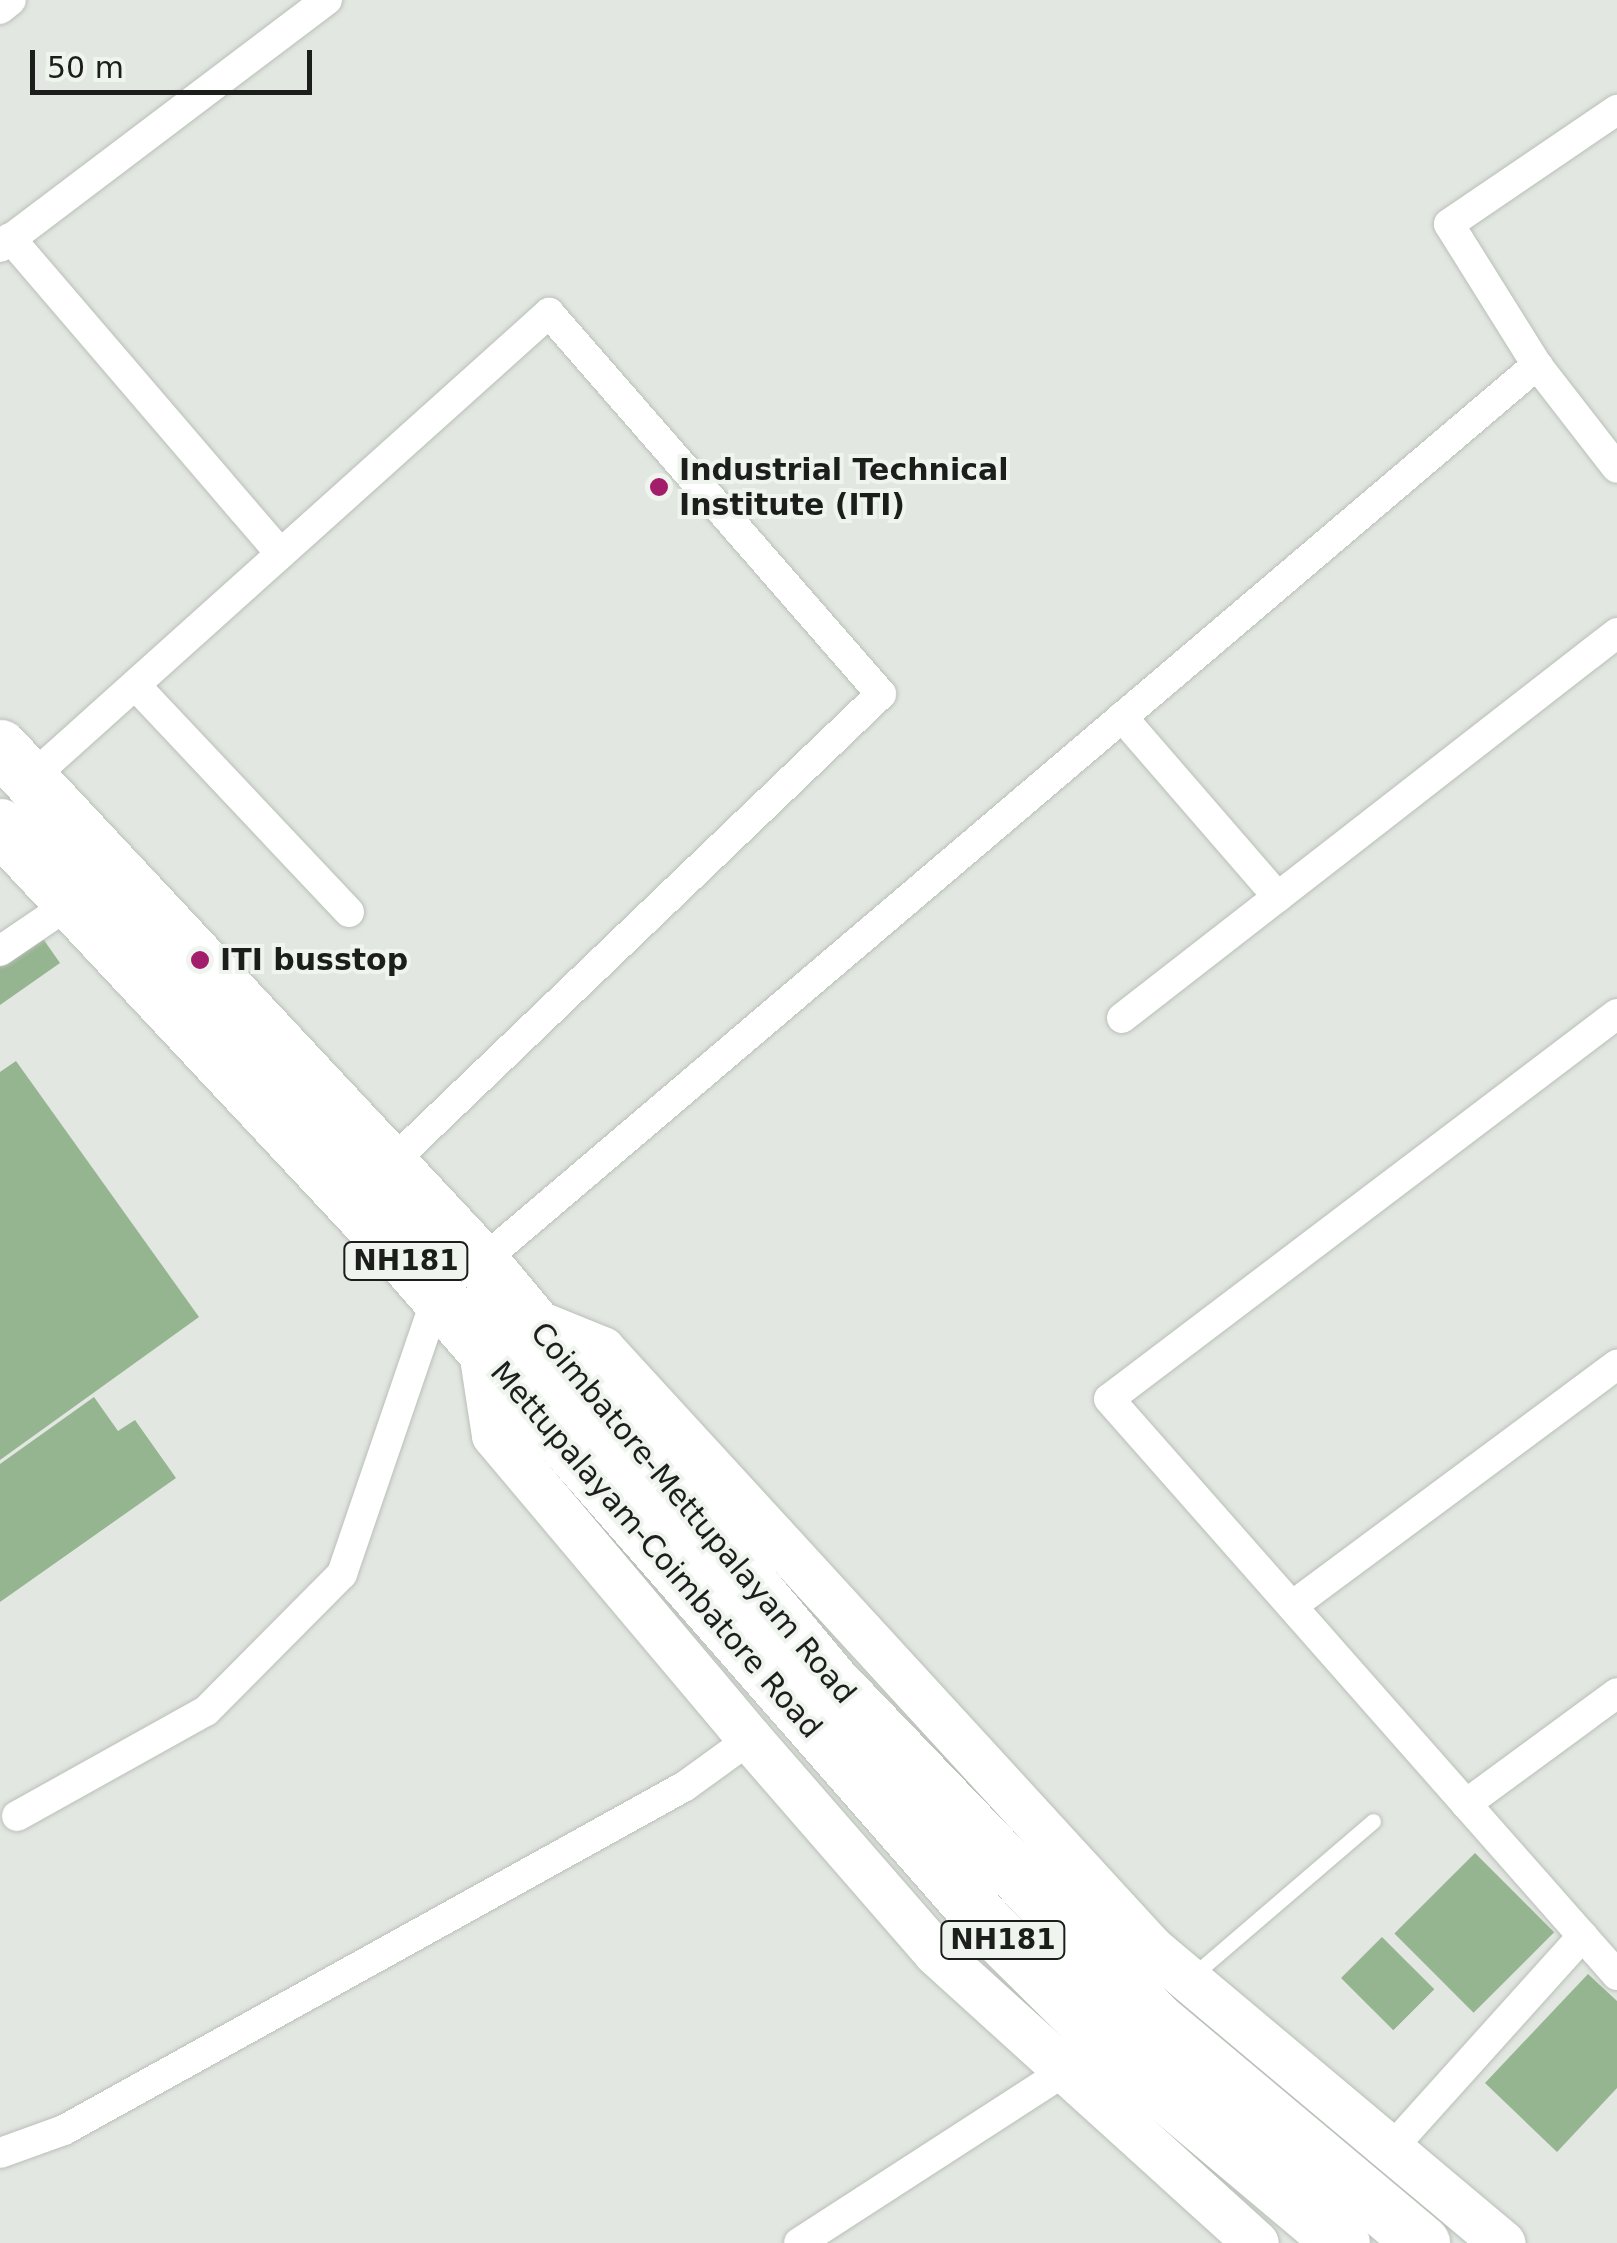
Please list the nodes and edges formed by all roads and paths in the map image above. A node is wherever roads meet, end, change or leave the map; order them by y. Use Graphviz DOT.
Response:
graph roads {
  1 [pos="11,0"];
  2 [pos="327,0"];
  3 [pos="0,9"];
  4 [pos="1617,110"];
  5 [pos="5,242"];
  6 [pos="1537,365"];
  7 [pos="1607,434"];
  8 [pos="1617,468"];
  9 [pos="281,554"];
  10 [pos="1617,633"];
  11 [pos="135,685"];
  12 [pos="1122,718"];
  13 [pos="15,763"];
  14 [pos="0,826"];
  15 [pos="1278,897"];
  16 [pos="72,902"];
  17 [pos="349,912"];
  18 [pos="0,952"];
  19 [pos="1617,1014"];
  20 [pos="1122,1018"];
  21 [pos="390,1164"];
  22 [pos="481,1262"];
  23 [pos="437,1296"];
  24 [pos="531,1320"];
  25 [pos="480,1344"];
  26 [pos="1617,1365"];
  27 [pos="1292,1606"];
  28 [pos="1617,1694"];
  29 [pos="750,1739"];
  30 [pos="1466,1804"];
  31 [pos="18,1816"];
  32 [pos="1373,1821"];
  33 [pos="1583,1936"];
  34 [pos="1617,1975"];
  35 [pos="1188,1980"];
  36 [pos="1062,2073"];
  37 [pos="1242,2132"];
  38 [pos="1390,2150"];
  39 [pos="0,2153"];
  40 [pos="800,2243"];
  41 [pos="1256,2243"];
  42 [pos="1342,2243"];
  43 [pos="1422,2243"];
  44 [pos="1502,2243"];
  1 -- 3 [label="street"];
  2 -- 5 [label="street"];
  4 -- 6 [label="street"];
  5 -- 9 [label="street"];
  6 -- 7 [label="street"];
  6 -- 12 [label="street"];
  7 -- 8 [label="street"];
  9 -- 11 [label="street"];
  9 -- 21 [label="street"];
  10 -- 15 [label="street"];
  11 -- 13 [label="street"];
  11 -- 17 [label="street"];
  12 -- 15 [label="street"];
  12 -- 22 [label="street"];
  13 -- 21 [label="highway, Coimbatore-Mettupalayam Road / NH181"];
  14 -- 16 [label="highway, Mettupalayam-Coimbatore Road / NH181"];
  15 -- 20 [label="street"];
  16 -- 18 [label="street"];
  16 -- 23 [label="highway, Mettupalayam-Coimbatore Road / NH181"];
  19 -- 27 [label="street"];
  21 -- 22 [label="highway, Coimbatore-Mettupalayam Road / NH181"];
  22 -- 24 [label="highway, Coimbatore-Mettupalayam Road / NH181"];
  23 -- 25 [label="highway, Mettupalayam-Coimbatore Road / NH181"];
  23 -- 31 [label="street"];
  24 -- 35 [label="street"];
  24 -- 37 [label="highway, Coimbatore-Mettupalayam Road / NH181"];
  25 -- 29 [label="street"];
  25 -- 37 [label="highway, Mettupalayam-Coimbatore Road / NH181"];
  26 -- 27 [label="street"];
  27 -- 30 [label="street"];
  28 -- 30 [label="street"];
  29 -- 36 [label="street"];
  29 -- 39 [label="street"];
  30 -- 33 [label="street"];
  32 -- 35 [label="lane"];
  33 -- 34 [label="street"];
  33 -- 38 [label="street"];
  35 -- 38 [label="street"];
  36 -- 40 [label="street"];
  36 -- 41 [label="street"];
  37 -- 42 [label="highway, Mettupalayam-Coimbatore Road / NH181"];
  37 -- 43 [label="highway, Coimbatore-Mettupalayam Road / NH181"];
  38 -- 44 [label="street"];
}
